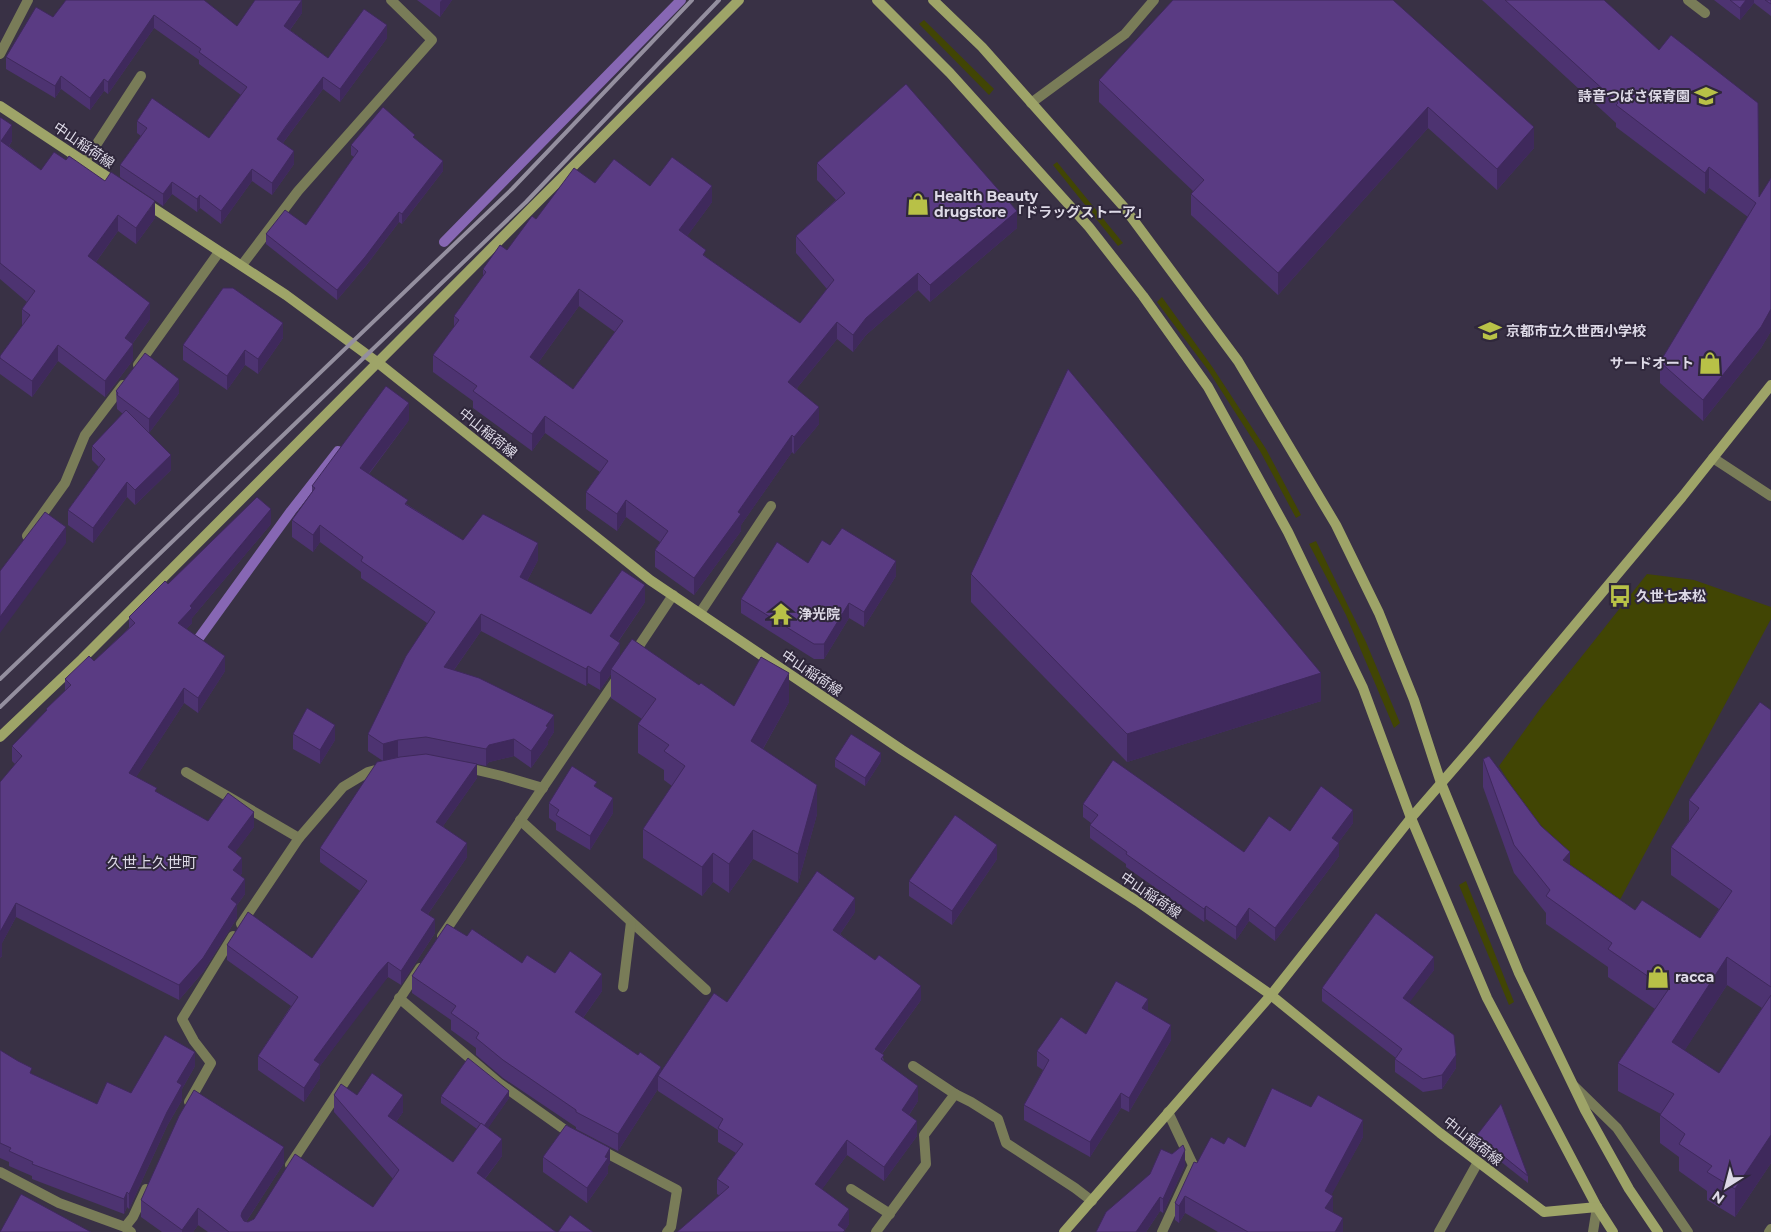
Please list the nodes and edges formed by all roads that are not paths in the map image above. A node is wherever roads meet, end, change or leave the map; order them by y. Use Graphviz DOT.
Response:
graph roads {
  1 [pos="28,0"];
  2 [pos="390,0"];
  3 [pos="739,0"];
  4 [pos="877,0"];
  5 [pos="933,0"];
  6 [pos="1154,0"];
  7 [pos="1688,0"];
  8 [pos="1705,13"];
  9 [pos="0,54"];
  10 [pos="141,76"];
  11 [pos="1031,103"];
  12 [pos="0,106"];
  13 [pos="85,162"];
  14 [pos="219,252"];
  15 [pos="242,265"];
  16 [pos="377,362"];
  17 [pos="1771,384"];
  18 [pos="1713,458"];
  19 [pos="1771,496"];
  20 [pos="771,506"];
  21 [pos="20,546"];
  22 [pos="673,595"];
  23 [pos="700,613"];
  24 [pos="0,737"];
  25 [pos="452,765"];
  26 [pos="391,766"];
  27 [pos="186,772"];
  28 [pos="1441,782"];
  29 [pos="542,788"];
  30 [pos="1411,818"];
  31 [pos="520,820"];
  32 [pos="298,838"];
  33 [pos="631,922"];
  34 [pos="438,941"];
  35 [pos="427,957"];
  36 [pos="623,987"];
  37 [pos="706,990"];
  38 [pos="1271,995"];
  39 [pos="400,998"];
  40 [pos="913,1066"];
  41 [pos="1571,1083"];
  42 [pos="955,1094"];
  43 [pos="1168,1112"];
  44 [pos="183,1113"];
  45 [pos="1478,1162"];
  46 [pos="0,1172"];
  47 [pos="285,1174"];
  48 [pos="149,1182"];
  49 [pos="851,1189"];
  50 [pos="1092,1201"];
  51 [pos="1597,1207"];
  52 [pos="890,1214"];
  53 [pos="128,1229"];
  54 [pos="667,1232"];
  55 [pos="876,1232"];
  56 [pos="1064,1232"];
  57 [pos="1162,1232"];
  58 [pos="1440,1232"];
  59 [pos="1592,1232"];
  60 [pos="1613,1232"];
  61 [pos="1658,1232"];
  62 [pos="1688,1232"];
  1 -- 9 [label="street"];
  2 -- 15 [label="street"];
  3 -- 16 [label="street"];
  4 -- 30 [label="street"];
  5 -- 11 [label="street"];
  6 -- 11 [label="street"];
  7 -- 8 [label="street"];
  10 -- 13 [label="street"];
  11 -- 28 [label="street"];
  12 -- 13 [label="street, 中山稲荷線"];
  13 -- 14 [label="street, 中山稲荷線"];
  14 -- 15 [label="street, 中山稲荷線"];
  14 -- 21 [label="street"];
  15 -- 16 [label="street, 中山稲荷線"];
  16 -- 22 [label="street, 中山稲荷線"];
  16 -- 24 [label="street"];
  17 -- 18 [label="street"];
  18 -- 19 [label="street"];
  18 -- 28 [label="street"];
  20 -- 23 [label="street"];
  22 -- 23 [label="street, 中山稲荷線"];
  22 -- 29 [label="street"];
  23 -- 38 [label="street, 中山稲荷線"];
  25 -- 29 [label="street"];
  26 -- 32 [label="street"];
  27 -- 32 [label="street"];
  28 -- 30 [label="street"];
  28 -- 41 [label="street"];
  29 -- 31 [label="street"];
  30 -- 38 [label="street"];
  30 -- 51 [label="street"];
  31 -- 33 [label="street"];
  31 -- 34 [label="street"];
  32 -- 44 [label="street"];
  33 -- 36 [label="street"];
  33 -- 37 [label="street"];
  35 -- 39 [label="street"];
  38 -- 43 [label="street"];
  38 -- 45 [label="street, 中山稲荷線"];
  39 -- 47 [label="street"];
  39 -- 54 [label="street"];
  40 -- 42 [label="street"];
  41 -- 61 [label="street"];
  41 -- 62 [label="street"];
  42 -- 50 [label="street"];
  42 -- 52 [label="street"];
  43 -- 50 [label="street"];
  43 -- 57 [label="street"];
  45 -- 51 [label="street, 中山稲荷線"];
  45 -- 58 [label="street"];
  46 -- 53 [label="street"];
  48 -- 53 [label="street"];
  49 -- 52 [label="street"];
  50 -- 56 [label="street"];
  51 -- 59 [label="street"];
  51 -- 60 [label="street"];
  52 -- 55 [label="street"];
}
